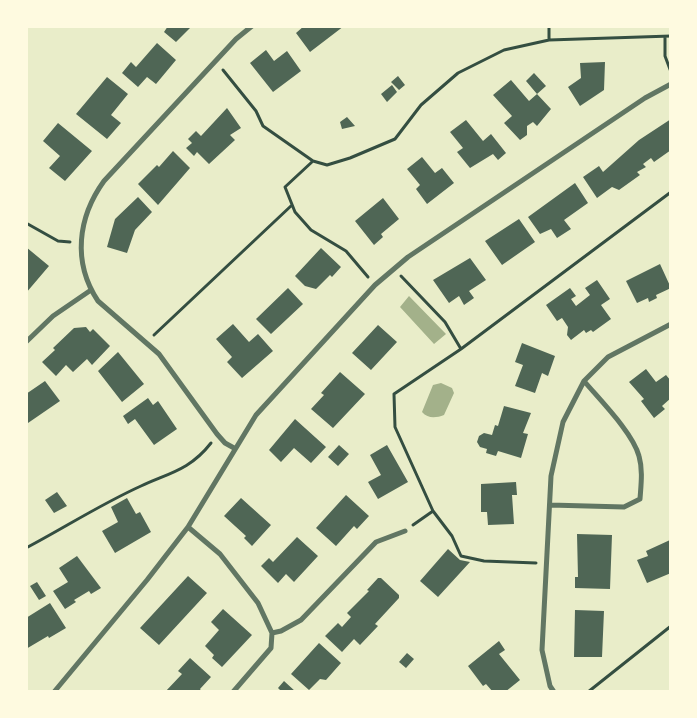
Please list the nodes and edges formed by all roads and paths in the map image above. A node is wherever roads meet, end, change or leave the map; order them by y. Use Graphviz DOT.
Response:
graph roads {
  1 [pos="252,26"];
  2 [pos="549,26"];
  3 [pos="671,36"];
  4 [pos="665,37"];
  5 [pos="549,40"];
  6 [pos="215,60"];
  7 [pos="671,72"];
  8 [pos="671,84"];
  9 [pos="313,161"];
  10 [pos="671,192"];
  11 [pos="292,206"];
  12 [pos="26,224"];
  13 [pos="81,243"];
  14 [pos="393,268"];
  15 [pos="375,285"];
  16 [pos="91,290"];
  17 [pos="671,324"];
  18 [pos="26,342"];
  19 [pos="146,342"];
  20 [pos="461,349"];
  21 [pos="584,381"];
  22 [pos="217,434"];
  23 [pos="234,448"];
  24 [pos="550,505"];
  25 [pos="433,511"];
  26 [pos="188,527"];
  27 [pos="405,531"];
  28 [pos="26,548"];
  29 [pos="547,563"];
  30 [pos="671,626"];
  31 [pos="272,633"];
  32 [pos="54,692"];
  33 [pos="233,692"];
  34 [pos="554,692"];
  35 [pos="588,692"];
  1 -- 6 [label="street"];
  2 -- 5 [label="path"];
  3 -- 4 [label="path"];
  4 -- 5 [label="path"];
  4 -- 7 [label="path"];
  5 -- 9 [label="path"];
  6 -- 9 [label="path"];
  6 -- 13 [label="street"];
  8 -- 14 [label="street"];
  9 -- 11 [label="path"];
  10 -- 20 [label="path"];
  11 -- 15 [label="path"];
  11 -- 19 [label="path"];
  12 -- 13 [label="path"];
  13 -- 16 [label="street"];
  14 -- 15 [label="street"];
  14 -- 20 [label="path"];
  15 -- 23 [label="street"];
  16 -- 18 [label="street"];
  16 -- 19 [label="street"];
  17 -- 21 [label="street"];
  19 -- 22 [label="street"];
  20 -- 25 [label="path"];
  21 -- 24 [label="street"];
  21 -- 24 [label="street"];
  22 -- 23 [label="street"];
  22 -- 28 [label="path"];
  23 -- 26 [label="street"];
  24 -- 29 [label="street"];
  25 -- 27 [label="path"];
  25 -- 29 [label="path"];
  26 -- 31 [label="street"];
  26 -- 32 [label="street"];
  27 -- 31 [label="street"];
  29 -- 34 [label="street"];
  30 -- 35 [label="path"];
  31 -- 33 [label="street"];
}
